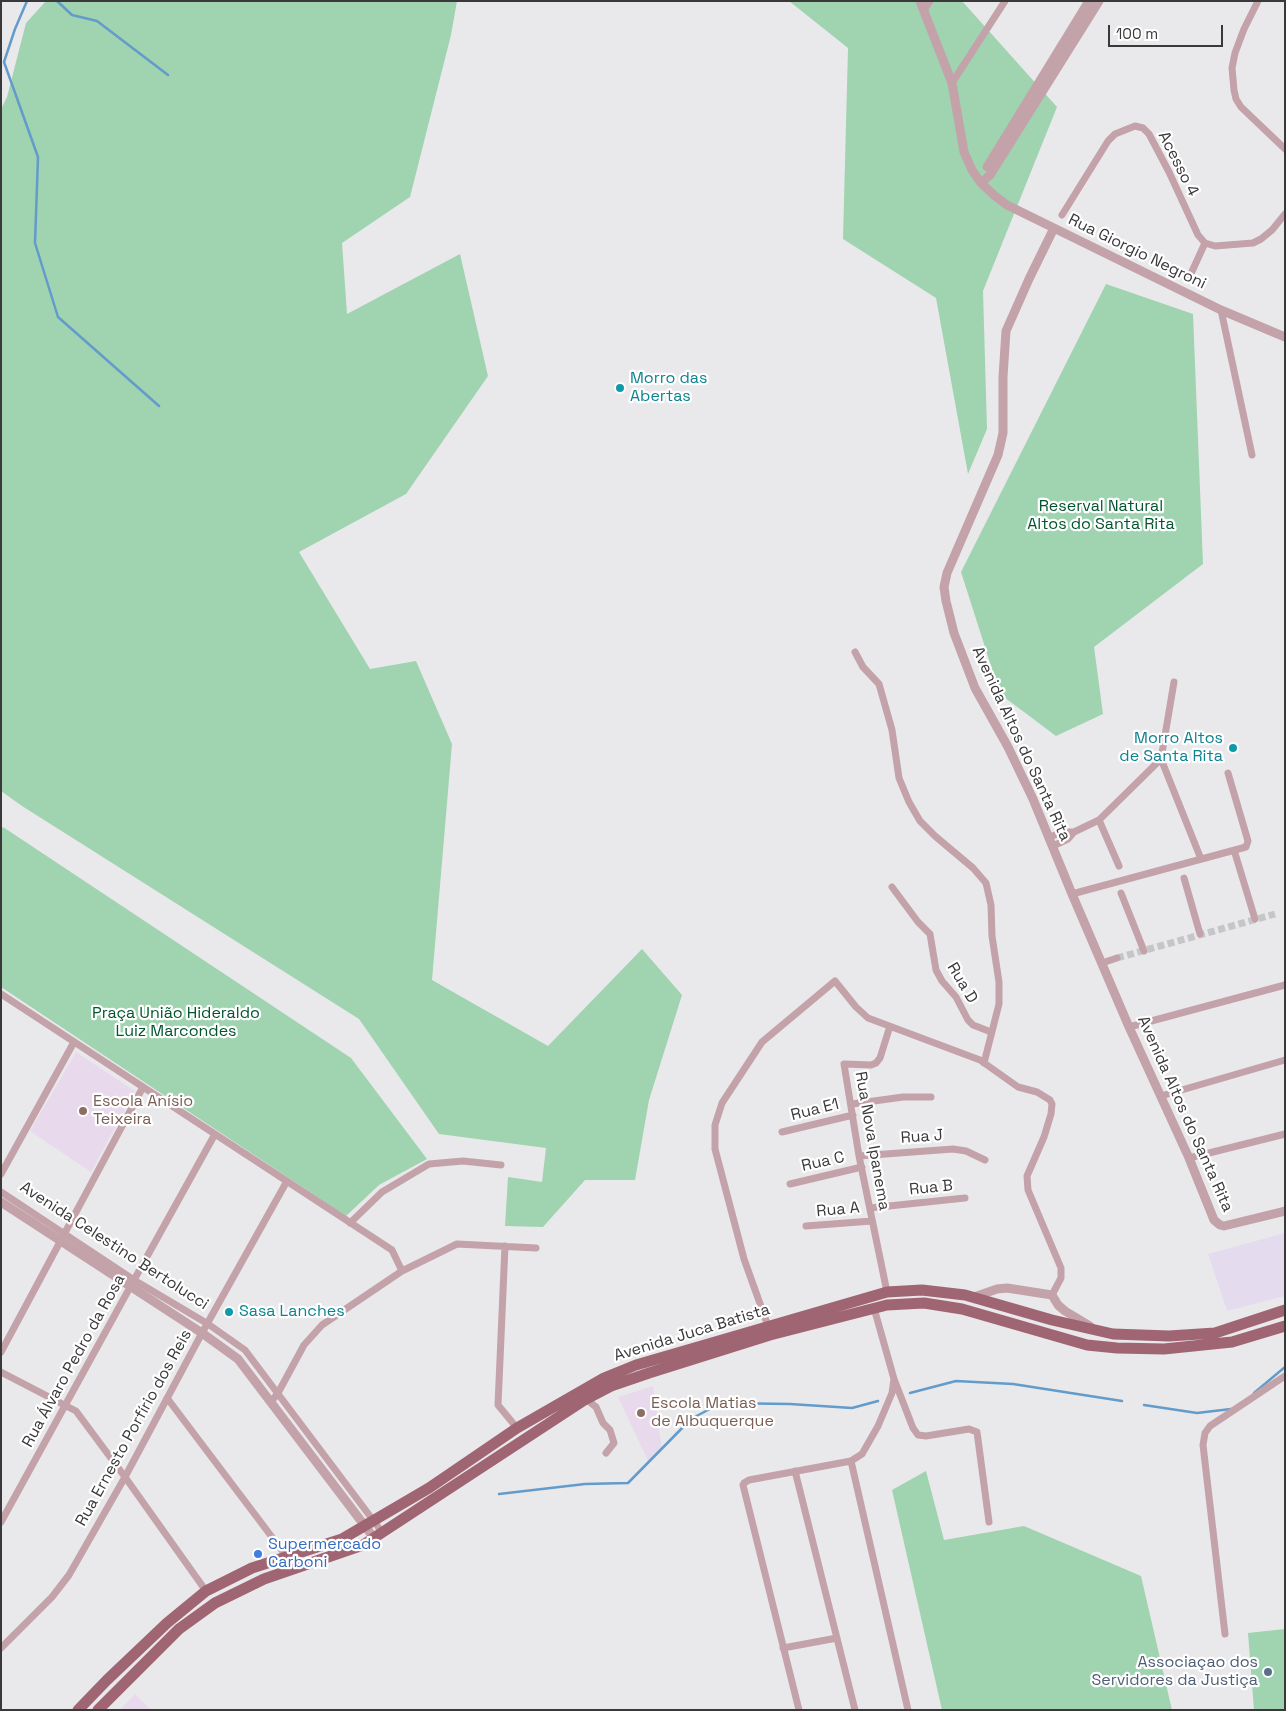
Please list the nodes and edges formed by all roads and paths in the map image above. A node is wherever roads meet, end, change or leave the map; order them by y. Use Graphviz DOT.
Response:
graph roads {
  1 [pos="930,1"];
  2 [pos="1005,1"];
  3 [pos="1089,1"];
  4 [pos="1098,1"];
  5 [pos="1258,1"];
  6 [pos="922,5"];
  7 [pos="1065,46"];
  8 [pos="952,83"];
  9 [pos="1285,148"];
  10 [pos="981,184"];
  11 [pos="1285,214"];
  12 [pos="1062,215"];
  13 [pos="1054,228"];
  14 [pos="1205,243"];
  15 [pos="1189,278"];
  16 [pos="1221,310"];
  17 [pos="1285,337"];
  18 [pos="1252,455"];
  19 [pos="855,652"];
  20 [pos="1174,682"];
  21 [pos="1161,759"];
  22 [pos="1228,773"];
  23 [pos="1099,820"];
  24 [pos="1074,832"];
  25 [pos="1062,833"];
  26 [pos="1049,837"];
  27 [pos="1066,840"];
  28 [pos="1053,846"];
  29 [pos="1234,850"];
  30 [pos="1201,859"];
  31 [pos="1119,866"];
  32 [pos="1184,878"];
  33 [pos="892,887"];
  34 [pos="1072,894"];
  35 [pos="1121,894"];
  36 [pos="1255,919"];
  37 [pos="1200,934"];
  38 [pos="1144,950"];
  39 [pos="1117,958"];
  40 [pos="1102,963"];
  41 [pos="1285,985"];
  42 [pos="2,998"];
  43 [pos="890,1026"];
  44 [pos="1129,1027"];
  45 [pos="991,1032"];
  46 [pos="74,1042"];
  47 [pos="1285,1060"];
  48 [pos="984,1063"];
  49 [pos="144,1087"];
  50 [pos="1161,1096"];
  51 [pos="931,1097"];
  52 [pos="852,1104"];
  53 [pos="854,1114"];
  54 [pos="782,1132"];
  55 [pos="216,1134"];
  56 [pos="1285,1134"];
  57 [pos="859,1156"];
  58 [pos="1189,1158"];
  59 [pos="985,1160"];
  60 [pos="501,1165"];
  61 [pos="862,1167"];
  62 [pos="1,1174"];
  63 [pos="287,1181"];
  64 [pos="790,1184"];
  65 [pos="1,1192"];
  66 [pos="965,1198"];
  67 [pos="1,1202"];
  68 [pos="870,1208"];
  69 [pos="1285,1211"];
  70 [pos="872,1221"];
  71 [pos="350,1223"];
  72 [pos="806,1226"];
  73 [pos="66,1233"];
  74 [pos="60,1241"];
  75 [pos="504,1246"];
  76 [pos="536,1248"];
  77 [pos="402,1271"];
  78 [pos="132,1283"];
  79 [pos="1007,1288"];
  80 [pos="887,1292"];
  81 [pos="1052,1295"];
  82 [pos="974,1297"];
  83 [pos="996,1303"];
  84 [pos="874,1308"];
  85 [pos="1285,1310"];
  86 [pos="1006,1322"];
  87 [pos="208,1324"];
  88 [pos="768,1326"];
  89 [pos="1285,1326"];
  90 [pos="1100,1332"];
  91 [pos="202,1333"];
  92 [pos="1087,1344"];
  93 [pos="1,1352"];
  94 [pos="1,1372"];
  95 [pos="1285,1376"];
  96 [pos="894,1379"];
  97 [pos="278,1393"];
  98 [pos="167,1398"];
  99 [pos="586,1399"];
  100 [pos="271,1402"];
  101 [pos="65,1405"];
  102 [pos="516,1428"];
  103 [pos="606,1453"];
  104 [pos="851,1461"];
  105 [pos="796,1471"];
  106 [pos="125,1477"];
  107 [pos="1,1522"];
  108 [pos="989,1522"];
  109 [pos="370,1524"];
  110 [pos="378,1535"];
  111 [pos="287,1558"];
  112 [pos="206,1591"];
  113 [pos="1225,1634"];
  114 [pos="837,1638"];
  115 [pos="1,1648"];
  116 [pos="784,1648"];
  117 [pos="78,1710"];
  118 [pos="98,1710"];
  119 [pos="799,1710"];
  120 [pos="855,1710"];
  121 [pos="908,1710"];
  1 -- 6 [label="street"];
  2 -- 8 [label="street"];
  3 -- 7 [label="street"];
  4 -- 7 [label="street"];
  5 -- 9 [label="street"];
  6 -- 8 [label="street"];
  7 -- 10 [label="street"];
  8 -- 10 [label="street"];
  10 -- 13 [label="street, Rua Giorgio Negroni"];
  11 -- 14 [label="street"];
  12 -- 14 [label="street, Acesso 4"];
  13 -- 16 [label="street, Rua Giorgio Negroni"];
  13 -- 26 [label="street, Avenida Altos do Santa Rita"];
  14 -- 15 [label="street"];
  16 -- 17 [label="street, Rua Giorgio Negroni"];
  16 -- 18 [label="street"];
  19 -- 45 [label="street"];
  20 -- 21 [label="street"];
  21 -- 23 [label="street"];
  21 -- 30 [label="street"];
  22 -- 29 [label="street"];
  23 -- 24 [label="street"];
  23 -- 31 [label="street"];
  24 -- 25 [label="street"];
  24 -- 27 [label="street"];
  25 -- 26 [label="street"];
  25 -- 27 [label="street"];
  26 -- 28 [label="street, Avenida Altos do Santa Rita"];
  27 -- 28 [label="street"];
  28 -- 34 [label="street, Avenida Altos do Santa Rita"];
  29 -- 30 [label="street"];
  29 -- 36 [label="street"];
  30 -- 34 [label="street"];
  32 -- 37 [label="street"];
  33 -- 45 [label="street, Rua D"];
  34 -- 40 [label="street, Avenida Altos do Santa Rita"];
  35 -- 38 [label="street"];
  39 -- 40 [label="street"];
  40 -- 44 [label="street, Avenida Altos do Santa Rita"];
  41 -- 44 [label="street"];
  42 -- 46 [label="street"];
  43 -- 48 [label="street"];
  43 -- 52 [label="street, Rua Nova Ipanema"];
  43 -- 88 [label="street"];
  44 -- 50 [label="street, Avenida Altos do Santa Rita"];
  45 -- 48 [label="street"];
  46 -- 49 [label="street"];
  46 -- 62 [label="street"];
  47 -- 50 [label="street"];
  48 -- 81 [label="street"];
  49 -- 55 [label="street"];
  49 -- 73 [label="street"];
  50 -- 58 [label="street, Avenida Altos do Santa Rita"];
  51 -- 52 [label="street"];
  52 -- 53 [label="street, Rua Nova Ipanema"];
  53 -- 54 [label="street, Rua E1"];
  53 -- 57 [label="street, Rua Nova Ipanema"];
  55 -- 63 [label="street"];
  55 -- 78 [label="street, Rua Álvaro Pedro da Rosa"];
  56 -- 58 [label="street"];
  57 -- 59 [label="street, Rua J"];
  57 -- 61 [label="street, Rua Nova Ipanema"];
  58 -- 69 [label="street, Avenida Altos do Santa Rita"];
  60 -- 71 [label="street"];
  61 -- 64 [label="street, Rua C"];
  61 -- 68 [label="street, Rua Nova Ipanema"];
  63 -- 71 [label="street"];
  63 -- 87 [label="street, Rua Ernesto Porfírio dos Reis"];
  65 -- 73 [label="street, Avenida Celestino Bertolucci"];
  66 -- 68 [label="street, Rua B"];
  67 -- 74 [label="street, Avenida Celestino Bertolucci"];
  68 -- 70 [label="street, Rua Nova Ipanema"];
  70 -- 72 [label="street, Rua A"];
  70 -- 80 [label="street, Rua Nova Ipanema"];
  71 -- 77 [label="street"];
  73 -- 74 [label="street"];
  73 -- 78 [label="street, Avenida Celestino Bertolucci"];
  74 -- 78 [label="street, Avenida Celestino Bertolucci"];
  74 -- 93 [label="street"];
  75 -- 76 [label="street"];
  75 -- 77 [label="street"];
  75 -- 102 [label="street"];
  77 -- 97 [label="street"];
  78 -- 87 [label="street, Avenida Celestino Bertolucci"];
  78 -- 91 [label="street, Avenida Celestino Bertolucci"];
  78 -- 101 [label="street, Rua Álvaro Pedro da Rosa"];
  79 -- 81 [label="street"];
  79 -- 82 [label="street"];
  79 -- 83 [label="street"];
  80 -- 82 [label="main road, Avenida Juca Batista"];
  80 -- 88 [label="main road, Avenida Juca Batista"];
  81 -- 90 [label="street"];
  82 -- 83 [label="main road, Avenida Juca Batista"];
  83 -- 86 [label="main road"];
  83 -- 90 [label="main road, Avenida Juca Batista"];
  84 -- 86 [label="main road, Avenida Juca Batista"];
  84 -- 96 [label="street"];
  84 -- 99 [label="main road, Avenida Juca Batista"];
  85 -- 90 [label="main road, Avenida Juca Batista"];
  86 -- 92 [label="main road, Avenida Juca Batista"];
  87 -- 91 [label="street, Rua Ernesto Porfírio dos Reis"];
  87 -- 97 [label="street, Avenida Celestino Bertolucci"];
  88 -- 102 [label="main road, Avenida Juca Batista"];
  89 -- 92 [label="main road, Avenida Juca Batista"];
  90 -- 92 [label="main road"];
  91 -- 98 [label="street, Rua Ernesto Porfírio dos Reis"];
  91 -- 100 [label="street, Avenida Celestino Bertolucci"];
  94 -- 101 [label="street"];
  95 -- 113 [label="street"];
  96 -- 104 [label="street"];
  96 -- 108 [label="street"];
  97 -- 100 [label="street"];
  97 -- 109 [label="street, Avenida Celestino Bertolucci"];
  98 -- 106 [label="street, Rua Ernesto Porfírio dos Reis"];
  98 -- 111 [label="street"];
  99 -- 103 [label="street"];
  99 -- 110 [label="main road, Avenida Juca Batista"];
  100 -- 109 [label="street, Avenida Celestino Bertolucci"];
  101 -- 106 [label="street"];
  101 -- 107 [label="street, Rua Álvaro Pedro da Rosa"];
  102 -- 109 [label="main road, Avenida Juca Batista"];
  104 -- 105 [label="street"];
  104 -- 121 [label="street"];
  105 -- 114 [label="street"];
  105 -- 116 [label="street"];
  106 -- 112 [label="street"];
  106 -- 115 [label="street, Rua Ernesto Porfírio dos Reis"];
  109 -- 110 [label="street, Avenida Celestino Bertolucci"];
  109 -- 111 [label="main road, Avenida Juca Batista"];
  110 -- 118 [label="main road, Avenida Juca Batista"];
  111 -- 112 [label="main road, Avenida Juca Batista"];
  112 -- 117 [label="main road, Avenida Juca Batista"];
  114 -- 116 [label="street"];
  114 -- 120 [label="street"];
  116 -- 119 [label="street"];
}
